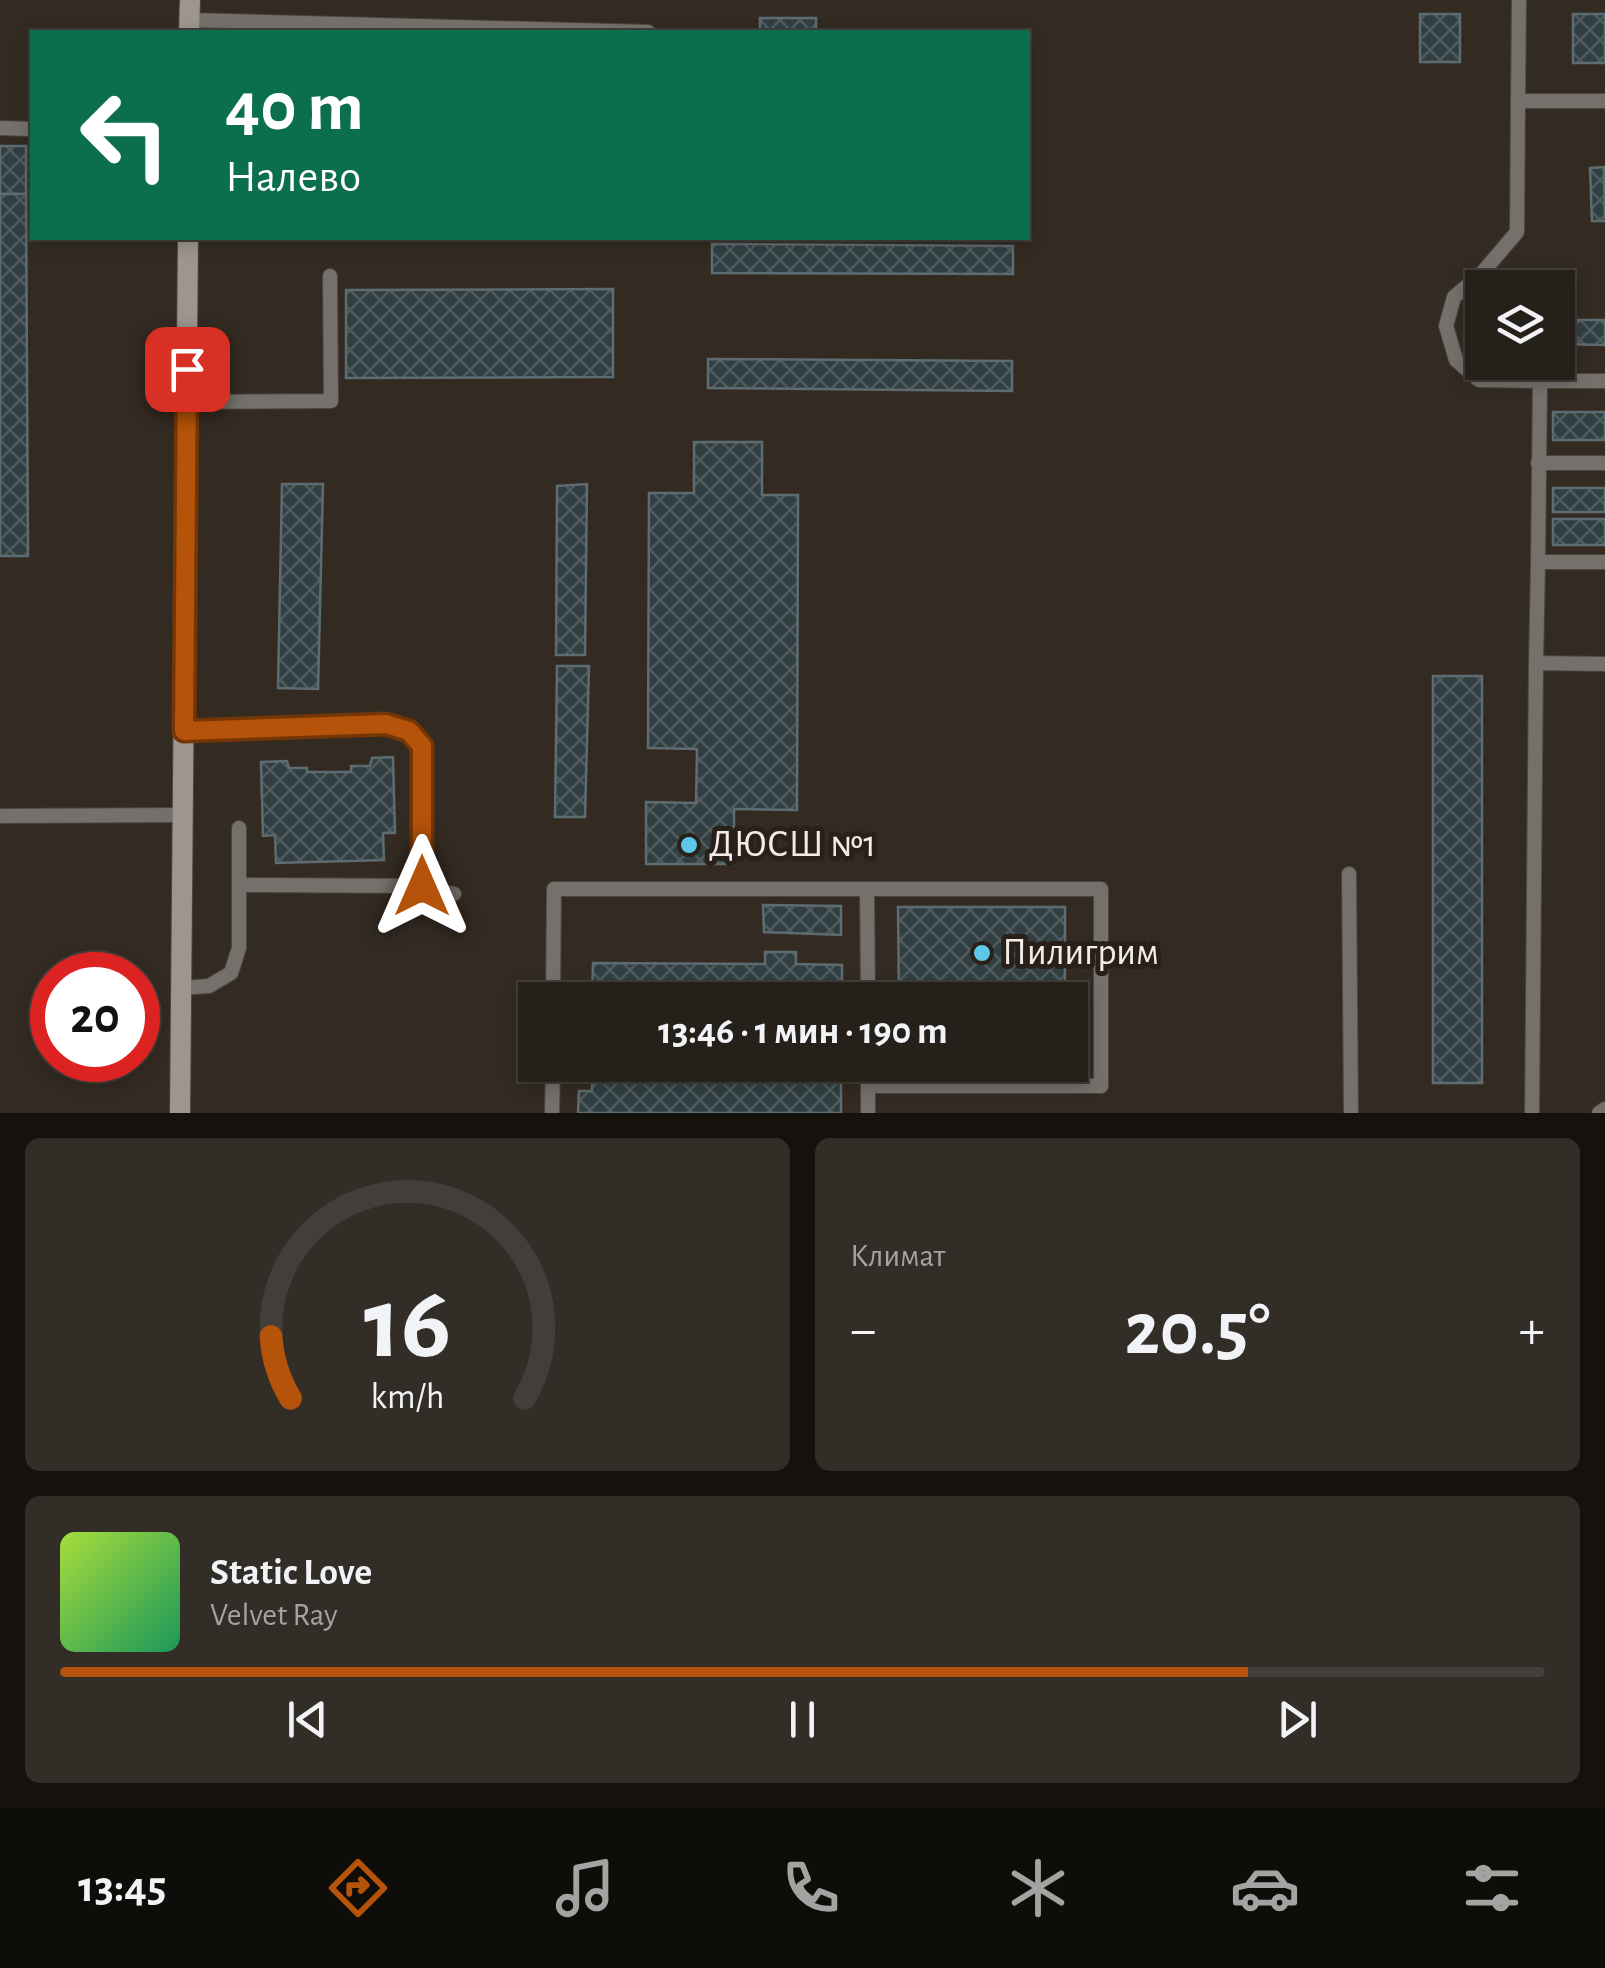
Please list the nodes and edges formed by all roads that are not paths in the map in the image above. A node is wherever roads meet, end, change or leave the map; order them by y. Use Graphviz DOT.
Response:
graph roads {
  1 [pos="1518,0"];
  2 [pos="190,18"];
  3 [pos="583,30"];
  4 [pos="1518,100"];
  5 [pos="1605,100"];
  6 [pos="0,128"];
  7 [pos="30,129"];
  8 [pos="188,240"];
  9 [pos="330,276"];
  10 [pos="1540,382"];
  11 [pos="1605,382"];
  12 [pos="187,402"];
  13 [pos="1538,462"];
  14 [pos="1605,462"];
  15 [pos="1538,562"];
  16 [pos="1605,562"];
  17 [pos="1536,662"];
  18 [pos="1605,664"];
  19 [pos="184,731"];
  20 [pos="0,816"];
  21 [pos="183,816"];
  22 [pos="239,828"];
  23 [pos="1349,874"];
  24 [pos="239,885"];
  25 [pos="422,886"];
  26 [pos="867,889"];
  27 [pos="454,894"];
  28 [pos="553,982"];
  29 [pos="868,982"];
  30 [pos="182,988"];
  31 [pos="553,1082"];
  32 [pos="868,1082"];
  33 [pos="868,1086"];
  34 [pos="180,1113"];
  35 [pos="552,1113"];
  36 [pos="868,1113"];
  37 [pos="1350,1113"];
  38 [pos="1532,1113"];
  1 -- 4 [label="lane"];
  2 -- 3 [label="lane"];
  4 -- 5 [label="lane"];
  4 -- 10 [label="lane"];
  6 -- 7 [label="lane"];
  8 -- 12 [label="main road"];
  9 -- 12 [label="lane"];
  10 -- 11 [label="lane"];
  10 -- 13 [label="lane"];
  12 -- 19 [label="main road"];
  13 -- 14 [label="lane"];
  13 -- 15 [label="lane"];
  15 -- 16 [label="lane"];
  15 -- 17 [label="lane"];
  17 -- 18 [label="lane"];
  17 -- 38 [label="lane"];
  19 -- 21 [label="main road"];
  19 -- 25 [label="lane"];
  20 -- 21 [label="lane"];
  21 -- 30 [label="main road"];
  22 -- 24 [label="lane"];
  23 -- 37 [label="lane"];
  24 -- 25 [label="lane"];
  24 -- 30 [label="lane"];
  25 -- 27 [label="lane"];
  26 -- 28 [label="lane"];
  26 -- 29 [label="lane"];
  26 -- 33 [label="lane"];
  30 -- 34 [label="main road"];
  31 -- 35 [label="lane"];
  32 -- 33 [label="lane"];
  33 -- 36 [label="lane"];
}
